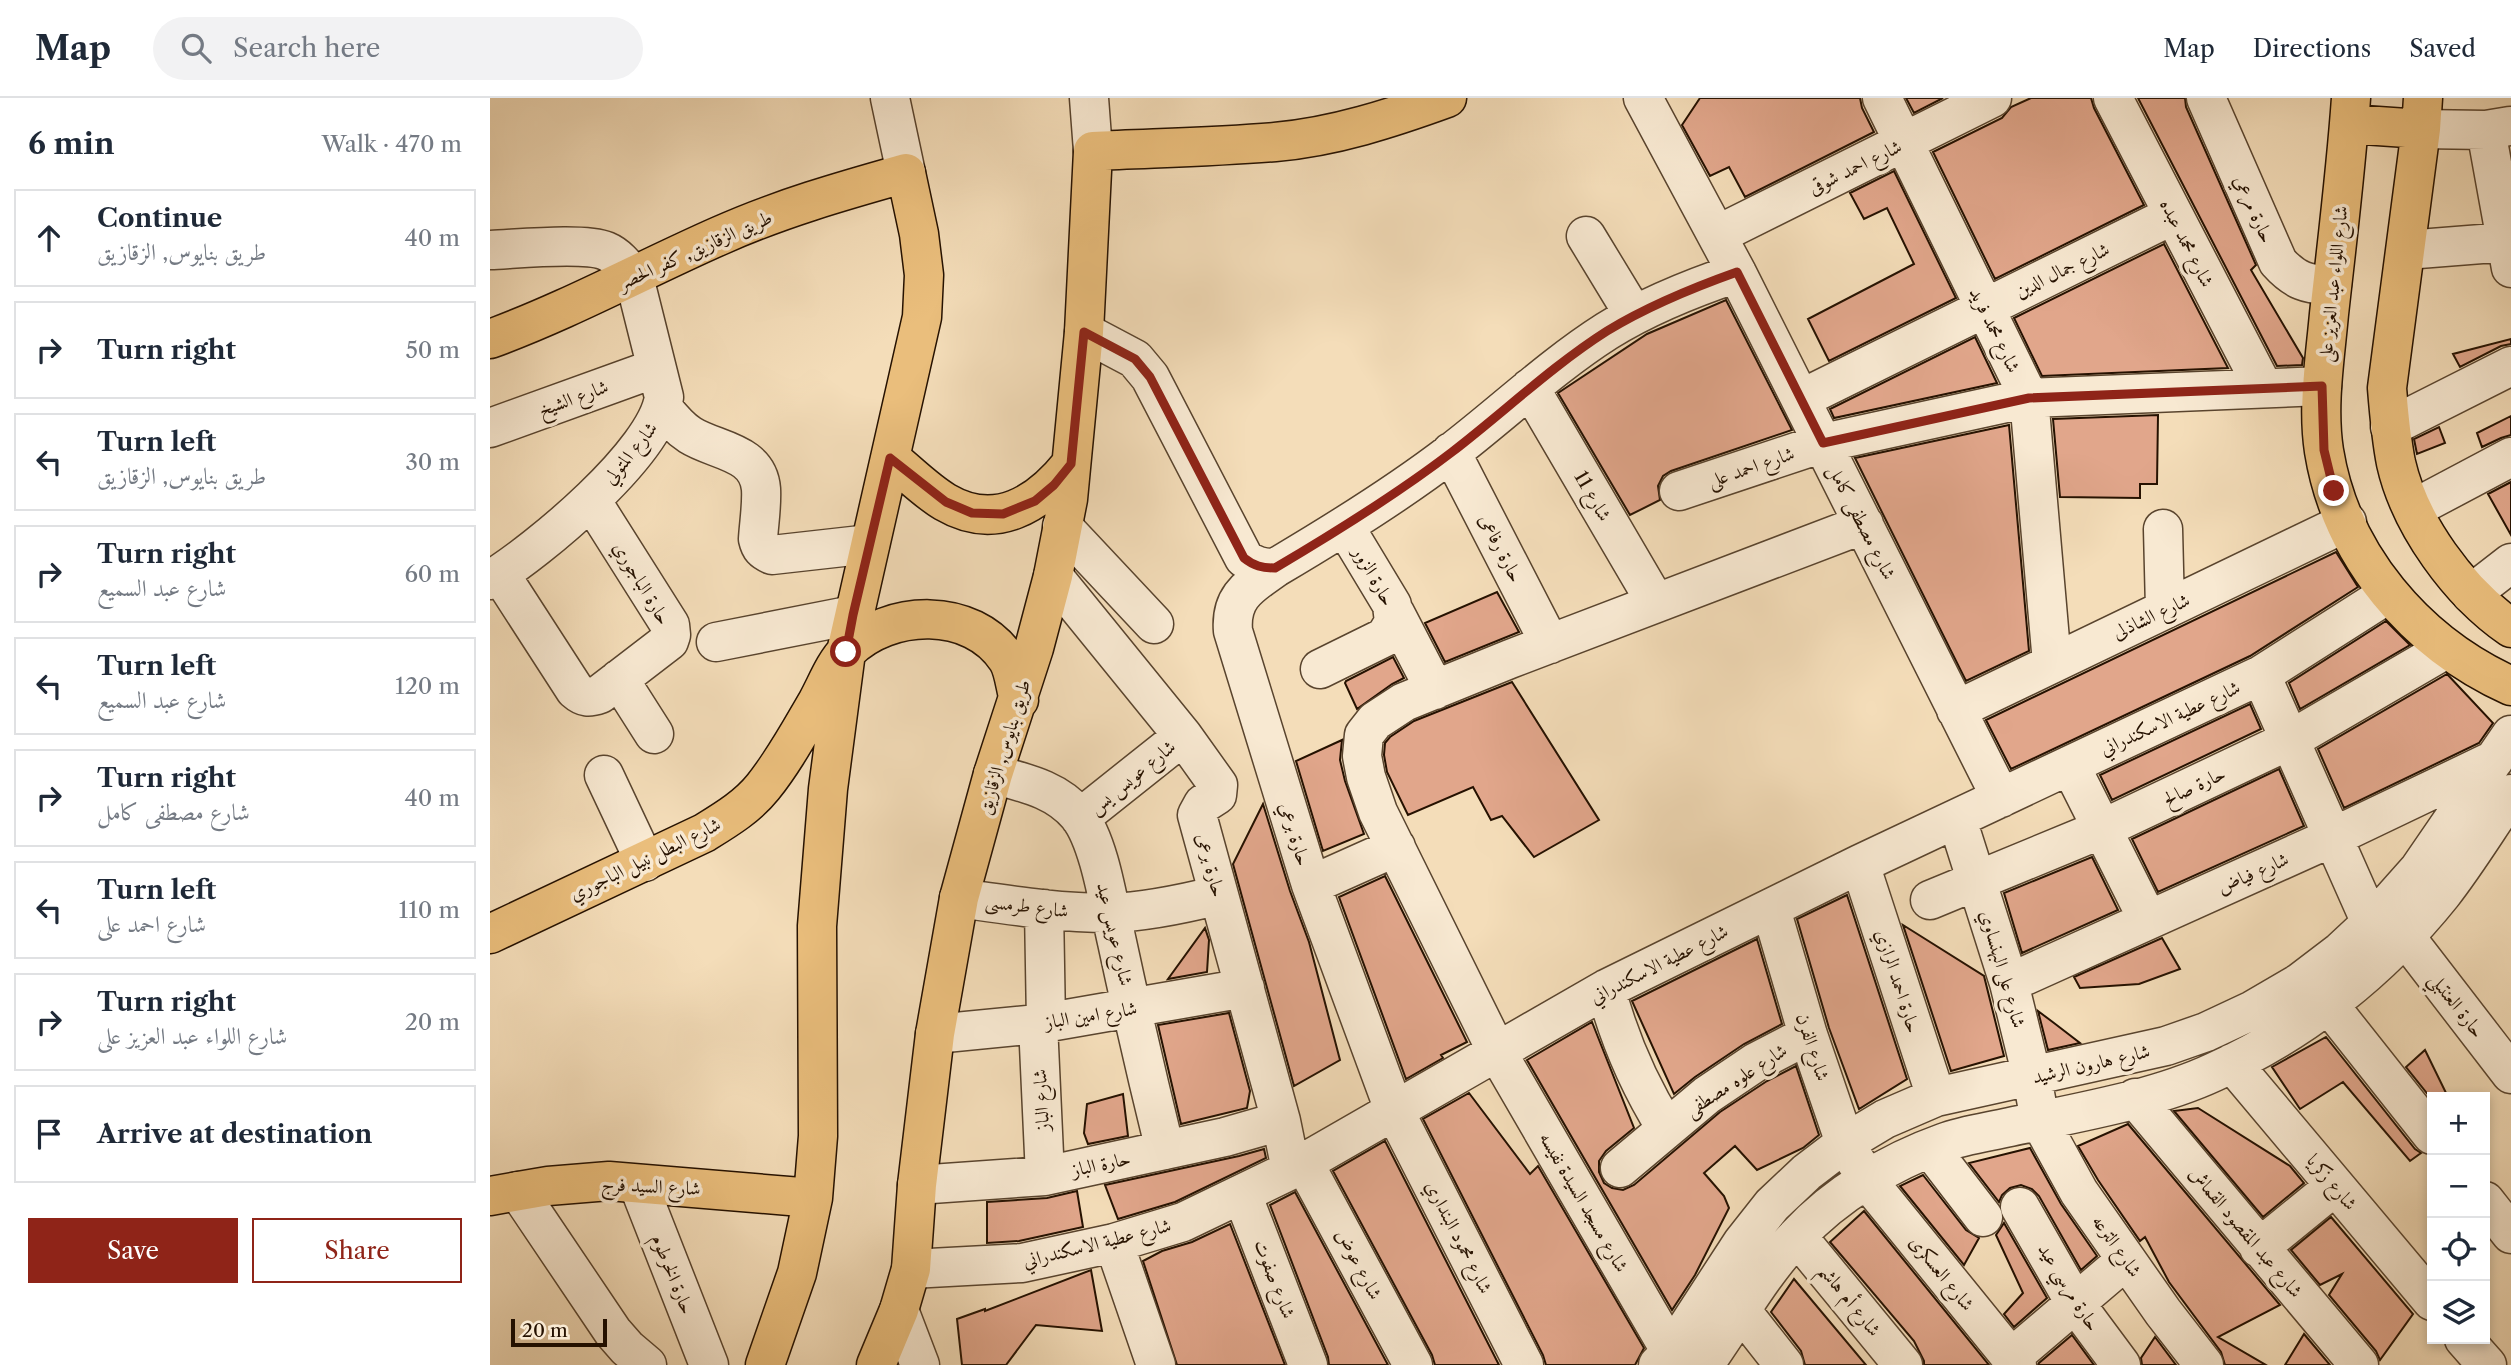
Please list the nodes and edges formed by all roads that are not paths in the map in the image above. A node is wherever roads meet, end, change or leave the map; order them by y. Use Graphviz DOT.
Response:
graph roads {
  1 [pos="890,98"];
  2 [pos="1447,98"];
  3 [pos="1643,98"];
  4 [pos="1882,98"];
  5 [pos="1991,98"];
  6 [pos="2113,98"];
  7 [pos="2206,98"];
  8 [pos="2350,111"];
  9 [pos="2422,113"];
  10 [pos="1092,123"];
  11 [pos="2499,128"];
  12 [pos="1904,143"];
  13 [pos="903,158"];
  14 [pos="2173,215"];
  15 [pos="1717,235"];
  16 [pos="1586,236"];
  17 [pos="490,250"];
  18 [pos="2406,250"];
  19 [pos="2509,255"];
  20 [pos="1737,272"];
  21 [pos="634,277"];
  22 [pos="2332,284"];
  23 [pos="1985,308"];
  24 [pos="1634,316"];
  25 [pos="1084,332"];
  26 [pos="490,339"];
  27 [pos="2511,366"];
  28 [pos="656,368"];
  29 [pos="2322,386"];
  30 [pos="2263,387"];
  31 [pos="1530,388"];
  32 [pos="2029,398"];
  33 [pos="1801,399"];
  34 [pos="663,408"];
  35 [pos="2390,427"];
  36 [pos="490,428"];
  37 [pos="1823,443"];
  38 [pos="1451,452"];
  39 [pos="2511,457"];
  40 [pos="890,458"];
  41 [pos="1071,464"];
  42 [pos="1679,491"];
  43 [pos="591,500"];
  44 [pos="2413,509"];
  45 [pos="2347,522"];
  46 [pos="1864,524"];
  47 [pos="1062,526"];
  48 [pos="1345,527"];
  49 [pos="2163,529"];
  50 [pos="870,544"];
  51 [pos="2511,563"];
  52 [pos="1275,568"];
  53 [pos="1053,576"];
  54 [pos="495,577"];
  55 [pos="2388,594"];
  56 [pos="2472,594"];
  57 [pos="1656,603"];
  58 [pos="2165,609"];
  59 [pos="1395,613"];
  60 [pos="853,615"];
  61 [pos="1154,624"];
  62 [pos="2511,628"];
  63 [pos="716,642"];
  64 [pos="1550,644"];
  65 [pos="2446,649"];
  66 [pos="846,652"];
  67 [pos="2052,663"];
  68 [pos="1320,670"];
  69 [pos="2261,675"];
  70 [pos="619,679"];
  71 [pos="2511,686"];
  72 [pos="1435,690"];
  73 [pos="1019,700"];
  74 [pos="1956,710"];
  75 [pos="654,734"];
  76 [pos="1183,736"];
  77 [pos="2290,740"];
  78 [pos="2504,747"];
  79 [pos="2070,765"];
  80 [pos="993,774"];
  81 [pos="604,775"];
  82 [pos="2511,794"];
  83 [pos="2001,798"];
  84 [pos="1080,818"];
  85 [pos="1957,819"];
  86 [pos="2102,829"];
  87 [pos="2333,837"];
  88 [pos="1396,847"];
  89 [pos="645,862"];
  90 [pos="1860,864"];
  91 [pos="1976,881"];
  92 [pos="1311,885"];
  93 [pos="1219,895"];
  94 [pos="959,898"];
  95 [pos="1930,900"];
  96 [pos="1044,909"];
  97 [pos="1771,909"];
  98 [pos="1110,913"];
  99 [pos="2148,920"];
  100 [pos="2387,929"];
  101 [pos="490,934"];
  102 [pos="2009,982"];
  103 [pos="1245,988"];
  104 [pos="1606,989"];
  105 [pos="2329,1005"];
  106 [pos="1132,1008"];
  107 [pos="1042,1023"];
  108 [pos="935,1034"];
  109 [pos="1808,1035"];
  110 [pos="1497,1052"];
  111 [pos="2232,1063"];
  112 [pos="2511,1074"];
  113 [pos="2032,1077"];
  114 [pos="1936,1097"];
  115 [pos="2135,1098"];
  116 [pos="1394,1110"];
  117 [pos="1281,1121"];
  118 [pos="2040,1121"];
  119 [pos="1666,1128"];
  120 [pos="2427,1129"];
  121 [pos="1845,1143"];
  122 [pos="1930,1149"];
  123 [pos="1165,1150"];
  124 [pos="1298,1166"];
  125 [pos="1620,1168"];
  126 [pos="1045,1177"];
  127 [pos="1867,1180"];
  128 [pos="638,1184"];
  129 [pos="917,1185"];
  130 [pos="2335,1186"];
  131 [pos="504,1194"];
  132 [pos="1242,1194"];
  133 [pos="813,1198"];
  134 [pos="2020,1207"];
  135 [pos="2490,1207"];
  136 [pos="1983,1217"];
  137 [pos="2511,1234"];
  138 [pos="1797,1236"];
  139 [pos="1114,1242"];
  140 [pos="2259,1248"];
  141 [pos="2126,1260"];
  142 [pos="911,1269"];
  143 [pos="2427,1295"];
  144 [pos="2075,1303"];
  145 [pos="1740,1309"];
  146 [pos="899,1310"];
  147 [pos="2468,1344"];
  148 [pos="1678,1361"];
  149 [pos="2014,1361"];
  150 [pos="647,1365"];
  151 [pos="709,1365"];
  152 [pos="765,1365"];
  153 [pos="876,1365"];
  154 [pos="920,1365"];
  155 [pos="1156,1365"];
  156 [pos="1308,1365"];
  157 [pos="1413,1365"];
  158 [pos="1524,1365"];
  159 [pos="1784,1365"];
  160 [pos="1903,1365"];
  161 [pos="2121,1365"];
  162 [pos="2204,1365"];
  163 [pos="2359,1365"];
  164 [pos="2487,1365"];
  1 -- 13 [label="street"];
  2 -- 10 [label="main road"];
  3 -- 15 [label="street, شارع مصطفى كامل"];
  4 -- 12 [label="street, شارع محمد فريد"];
  5 -- 12 [label="street, شارع احمد شوقى"];
  6 -- 14 [label="street, شارع محمد عبده"];
  7 -- 22 [label="street, حارة مرعي"];
  8 -- 9 [label="main road"];
  8 -- 22 [label="main road, شارع اللواء عبد العزيز على"];
  9 -- 11 [label="street"];
  9 -- 18 [label="main road"];
  10 -- 25 [label="main road, طريق بنايوس, الزقازيق"];
  11 -- 19 [label="street"];
  12 -- 15 [label="street, شارع احمد شوقى"];
  12 -- 23 [label="street, شارع محمد فريد"];
  13 -- 21 [label="main road, طريق الزقازيق, كفر الحصر"];
  13 -- 40 [label="main road"];
  14 -- 23 [label="street, شارع جمال الدين"];
  14 -- 30 [label="street, شارع محمد عبده"];
  15 -- 20 [label="street, شارع مصطفى كامل"];
  16 -- 24 [label="street"];
  17 -- 21 [label="street"];
  18 -- 19 [label="street"];
  18 -- 35 [label="main road"];
  20 -- 24 [label="street, حارة برعي"];
  20 -- 33 [label="street, شارع مصطفى كامل"];
  21 -- 26 [label="main road, طريق الزقازيق, كفر الحصر"];
  21 -- 28 [label="street, شارع المتولي"];
  22 -- 29 [label="main road, شارع اللواء عبد العزيز على"];
  23 -- 32 [label="street, شارع محمد فريد"];
  23 -- 33 [label="street, شارع جمال الدين"];
  24 -- 31 [label="street, حارة برعي"];
  25 -- 41 [label="main road, طريق بنايوس, الزقازيق"];
  25 -- 52 [label="street"];
  27 -- 35 [label="street"];
  28 -- 34 [label="street, شارع المتولي"];
  28 -- 36 [label="street, شارع الشيخ"];
  29 -- 30 [label="street, شارع احمد على"];
  29 -- 45 [label="main road, شارع اللواء عبد العزيز على"];
  30 -- 32 [label="street, شارع احمد على"];
  31 -- 38 [label="street, حارة برعي"];
  31 -- 57 [label="street, شارع 11"];
  32 -- 37 [label="street, شارع احمد على"];
  32 -- 67 [label="street, شارع محمد فريد"];
  33 -- 37 [label="street, شارع مصطفى كامل"];
  34 -- 43 [label="street, شارع المتولي"];
  34 -- 50 [label="street"];
  35 -- 44 [label="main road"];
  37 -- 42 [label="street, شارع احمد على"];
  37 -- 46 [label="street, شارع مصطفى كامل"];
  38 -- 48 [label="street, حارة برعي"];
  38 -- 64 [label="street, حارة رفاعى"];
  39 -- 44 [label="street"];
  40 -- 41 [label="main road"];
  40 -- 50 [label="main road"];
  41 -- 47 [label="main road, طريق بنايوس, الزقازيق"];
  43 -- 54 [label="street, شارع المتولي"];
  43 -- 70 [label="street, حارة الباجوري"];
  44 -- 56 [label="main road"];
  45 -- 55 [label="main road, شارع اللواء عبد العزيز على"];
  45 -- 58 [label="street, شارع الشاذلى"];
  46 -- 57 [label="street"];
  46 -- 74 [label="street, شارع مصطفى كامل"];
  47 -- 53 [label="main road, طريق بنايوس, الزقازيق"];
  47 -- 61 [label="street"];
  48 -- 52 [label="street, حارة برعي"];
  48 -- 59 [label="street, حارة الزور"];
  49 -- 58 [label="street"];
  50 -- 60 [label="main road"];
  51 -- 56 [label="street"];
  52 -- 92 [label="street, حارة برعي"];
  53 -- 73 [label="main road, طريق بنايوس, الزقازيق"];
  53 -- 76 [label="street, حارة برعى"];
  54 -- 70 [label="street, حارة الباجوري"];
  55 -- 65 [label="main road, شارع اللواء عبد العزيز على"];
  55 -- 69 [label="street, شارع عطية الاسكندراني"];
  56 -- 62 [label="main road"];
  57 -- 64 [label="street"];
  58 -- 67 [label="street, شارع الشاذلى"];
  59 -- 68 [label="street, حارة الزور"];
  59 -- 72 [label="street"];
  60 -- 63 [label="street"];
  60 -- 66 [label="main road"];
  64 -- 72 [label="street"];
  65 -- 71 [label="main road, شارع اللواء عبد العزيز على"];
  65 -- 77 [label="street, حارة صالح"];
  66 -- 73 [label="main road"];
  66 -- 89 [label="main road, شارع البطل نبيل الباجوري"];
  66 -- 133 [label="main road"];
  67 -- 74 [label="street, شارع الشاذلى"];
  69 -- 77 [label="street, حارة العنتبلي"];
  69 -- 79 [label="street, شارع عطية الاسكندراني"];
  70 -- 75 [label="street"];
  72 -- 88 [label="street, شارع مسجد السيدة نفيسه"];
  73 -- 80 [label="main road, طريق بنايوس, الزقازيق"];
  74 -- 83 [label="street, شارع مصطفى كامل"];
  76 -- 84 [label="street, شارع عويس يس"];
  76 -- 93 [label="street, حارة برعى"];
  77 -- 86 [label="street, حارة صالح"];
  77 -- 87 [label="street, حارة العنتبلي"];
  78 -- 87 [label="street, شارع فياض"];
  78 -- 100 [label="street, شارع هارون الرشيد"];
  79 -- 83 [label="street, شارع عطية الاسكندراني"];
  79 -- 86 [label="street"];
  80 -- 84 [label="street, شارع عويس عيد"];
  80 -- 94 [label="main road, طريق بنايوس, الزقازيق"];
  81 -- 89 [label="street"];
  82 -- 100 [label="street, شارع هارون الرشيد"];
  83 -- 85 [label="street, شارع عطية الاسكندراني"];
  84 -- 98 [label="street, شارع عويس عيد"];
  85 -- 90 [label="street, شارع عطية الاسكندراني"];
  85 -- 91 [label="street, شارع على البهنساوي"];
  86 -- 91 [label="street, حارة صالح"];
  86 -- 99 [label="street"];
  87 -- 99 [label="street, شارع فياض"];
  87 -- 100 [label="street, حارة العنتبلي"];
  88 -- 92 [label="street"];
  88 -- 110 [label="street, شارع مسجد السيدة نفيسه"];
  89 -- 101 [label="main road, شارع البطل نبيل الباجوري"];
  90 -- 97 [label="street, شارع عطية الاسكندراني"];
  90 -- 114 [label="street, حارة احمد الرازي"];
  91 -- 95 [label="street, حارة صالح"];
  91 -- 102 [label="street, شارع على البهنساوي"];
  92 -- 116 [label="street, حارة برعي"];
  93 -- 98 [label="street, شارع طرمسى"];
  93 -- 103 [label="street, حارة برعى"];
  94 -- 96 [label="street, شارع طرمسى"];
  94 -- 108 [label="main road, طريق بنايوس, الزقازيق"];
  96 -- 98 [label="street, شارع طرمسى"];
  96 -- 107 [label="street, شارع الباز"];
  97 -- 104 [label="street, شارع عطية الاسكندراني"];
  97 -- 109 [label="street, شارع الفرن"];
  98 -- 106 [label="street, شارع عويس عيد"];
  99 -- 102 [label="street, شارع فياض"];
  100 -- 105 [label="street, شارع هارون الرشيد"];
  100 -- 112 [label="street, حارة العنتبلي"];
  100 -- 113 [label="street, شارع هارون الرشيد"];
  102 -- 113 [label="street, شارع على البهنساوي"];
  103 -- 106 [label="street, شارع امين الباز"];
  103 -- 117 [label="street, حارة برعى"];
  104 -- 110 [label="street, شارع عطية الاسكندراني"];
  104 -- 119 [label="street, شارع علوه مصطفى"];
  105 -- 111 [label="street, شارع هارون الرشيد"];
  105 -- 120 [label="street"];
  106 -- 107 [label="street, شارع امين الباز"];
  106 -- 123 [label="street, شارع عويس عيد"];
  107 -- 108 [label="street, شارع امين الباز"];
  107 -- 126 [label="street, شارع الباز"];
  108 -- 129 [label="main road, طريق بنايوس, الزقازيق"];
  109 -- 119 [label="street, شارع علوه مصطفى"];
  109 -- 121 [label="street, شارع الفرن"];
  110 -- 116 [label="street, شارع عطية الاسكندراني"];
  110 -- 148 [label="street, شارع مسجد السيدة نفيسه"];
  111 -- 115 [label="street, شارع هارون الرشيد"];
  111 -- 130 [label="street, شارع زكريا"];
  113 -- 114 [label="street, شارع هارون الرشيد"];
  113 -- 118 [label="street, شارع على البهنساوي"];
  114 -- 121 [label="street, شارع هارون الرشيد"];
  115 -- 118 [label="street, شارع هارون الرشيد"];
  115 -- 140 [label="street, شارع عبد المقصود القماش"];
  116 -- 124 [label="street, شارع عطية الاسكندراني"];
  116 -- 158 [label="street, شارع محمود البنداري"];
  117 -- 123 [label="street, حارة الباز"];
  117 -- 124 [label="street, حارة برعى"];
  118 -- 122 [label="street, شارع هارون الرشيد"];
  118 -- 141 [label="street, شارع الترعه"];
  119 -- 125 [label="street, شارع علوه مصطفى"];
  121 -- 127 [label="street, شارع الفرن"];
  121 -- 148 [label="street, شارع هارون الرشيد"];
  122 -- 127 [label="street, شارع هارون الرشيد"];
  122 -- 136 [label="street"];
  123 -- 126 [label="street, حارة الباز"];
  124 -- 132 [label="street, شارع عطية الاسكندراني"];
  124 -- 157 [label="street, شارع عوض"];
  126 -- 129 [label="street, حارة الباز"];
  127 -- 138 [label="street, شارع هارون الرشيد"];
  127 -- 149 [label="street, شارع العسكرى"];
  128 -- 131 [label="main road, شارع السيد فرج"];
  128 -- 133 [label="main road, شارع السيد فرج"];
  128 -- 151 [label="street, حارة الخرطوم"];
  129 -- 142 [label="main road, طريق بنايوس, الزقازيق"];
  130 -- 140 [label="street"];
  130 -- 143 [label="street, شارع زكريا"];
  131 -- 150 [label="street"];
  132 -- 139 [label="street, شارع عطية الاسكندراني"];
  132 -- 156 [label="street, شارع صفوت"];
  133 -- 152 [label="main road"];
  134 -- 144 [label="street, حارة مرسي عيد"];
  135 -- 137 [label="street"];
  138 -- 145 [label="street, شارع هارون الرشيد"];
  138 -- 160 [label="street, شارع أم هاشم"];
  139 -- 142 [label="street, شارع عطية الاسكندراني"];
  139 -- 155 [label="street"];
  140 -- 163 [label="street, شارع عبد المقصود القماش"];
  141 -- 144 [label="street"];
  141 -- 162 [label="street, شارع الترعه"];
  142 -- 146 [label="main road, طريق بنايوس, الزقازيق"];
  144 -- 149 [label="street"];
  144 -- 161 [label="street, حارة مرسي عيد"];
  145 -- 148 [label="street, شارع هارون الرشيد"];
  145 -- 159 [label="street"];
  146 -- 153 [label="main road, طريق بنايوس, الزقازيق"];
  146 -- 154 [label="street"];
  147 -- 164 [label="street"];
}
